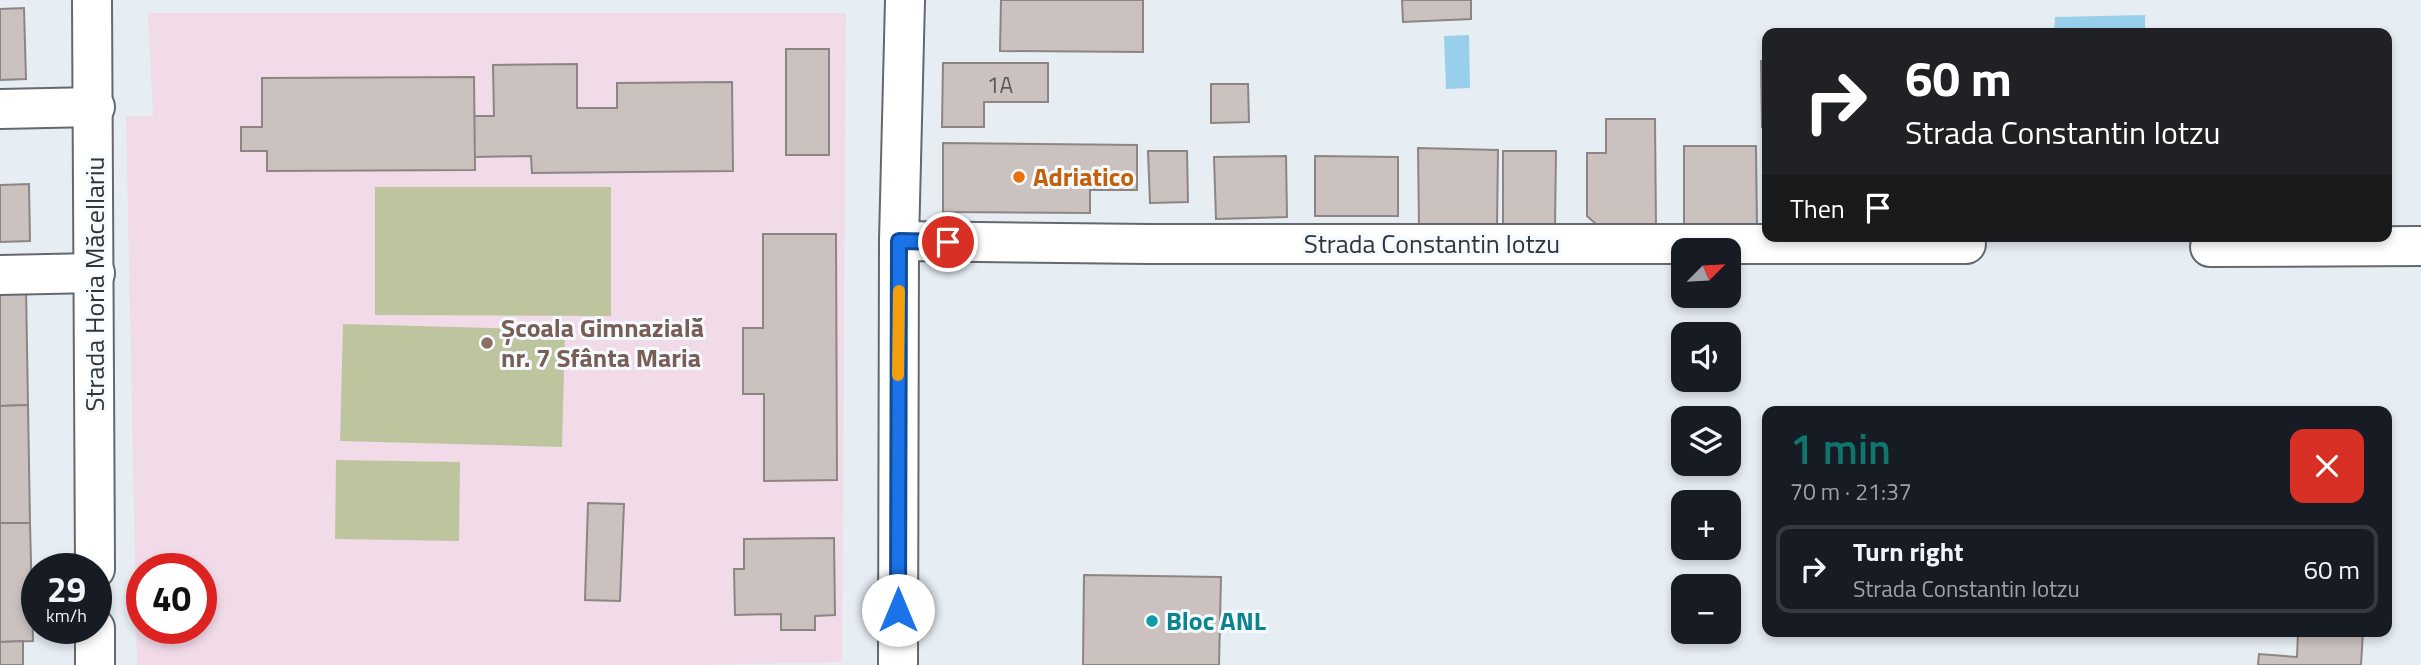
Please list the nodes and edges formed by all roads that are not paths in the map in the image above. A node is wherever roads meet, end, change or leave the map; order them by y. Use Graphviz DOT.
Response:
graph roads {
  1 [pos="93,0"];
  2 [pos="905,0"];
  3 [pos="95,107"];
  4 [pos="0,109"];
  5 [pos="899,241"];
  6 [pos="1966,244"];
  7 [pos="2421,246"];
  8 [pos="2210,247"];
  9 [pos="95,273"];
  10 [pos="0,275"];
  11 [pos="95,553"];
  12 [pos="95,644"];
  13 [pos="95,665"];
  14 [pos="898,665"];
  1 -- 3 [label="street, Strada Horia Măcellariu"];
  2 -- 5 [label="street"];
  3 -- 4 [label="street"];
  3 -- 9 [label="street, Strada Horia Măcellariu"];
  5 -- 6 [label="street, Strada Constantin Iotzu"];
  5 -- 14 [label="street"];
  7 -- 8 [label="street"];
  9 -- 10 [label="street"];
  9 -- 11 [label="street, Strada Horia Măcellariu"];
  12 -- 13 [label="street"];
}
